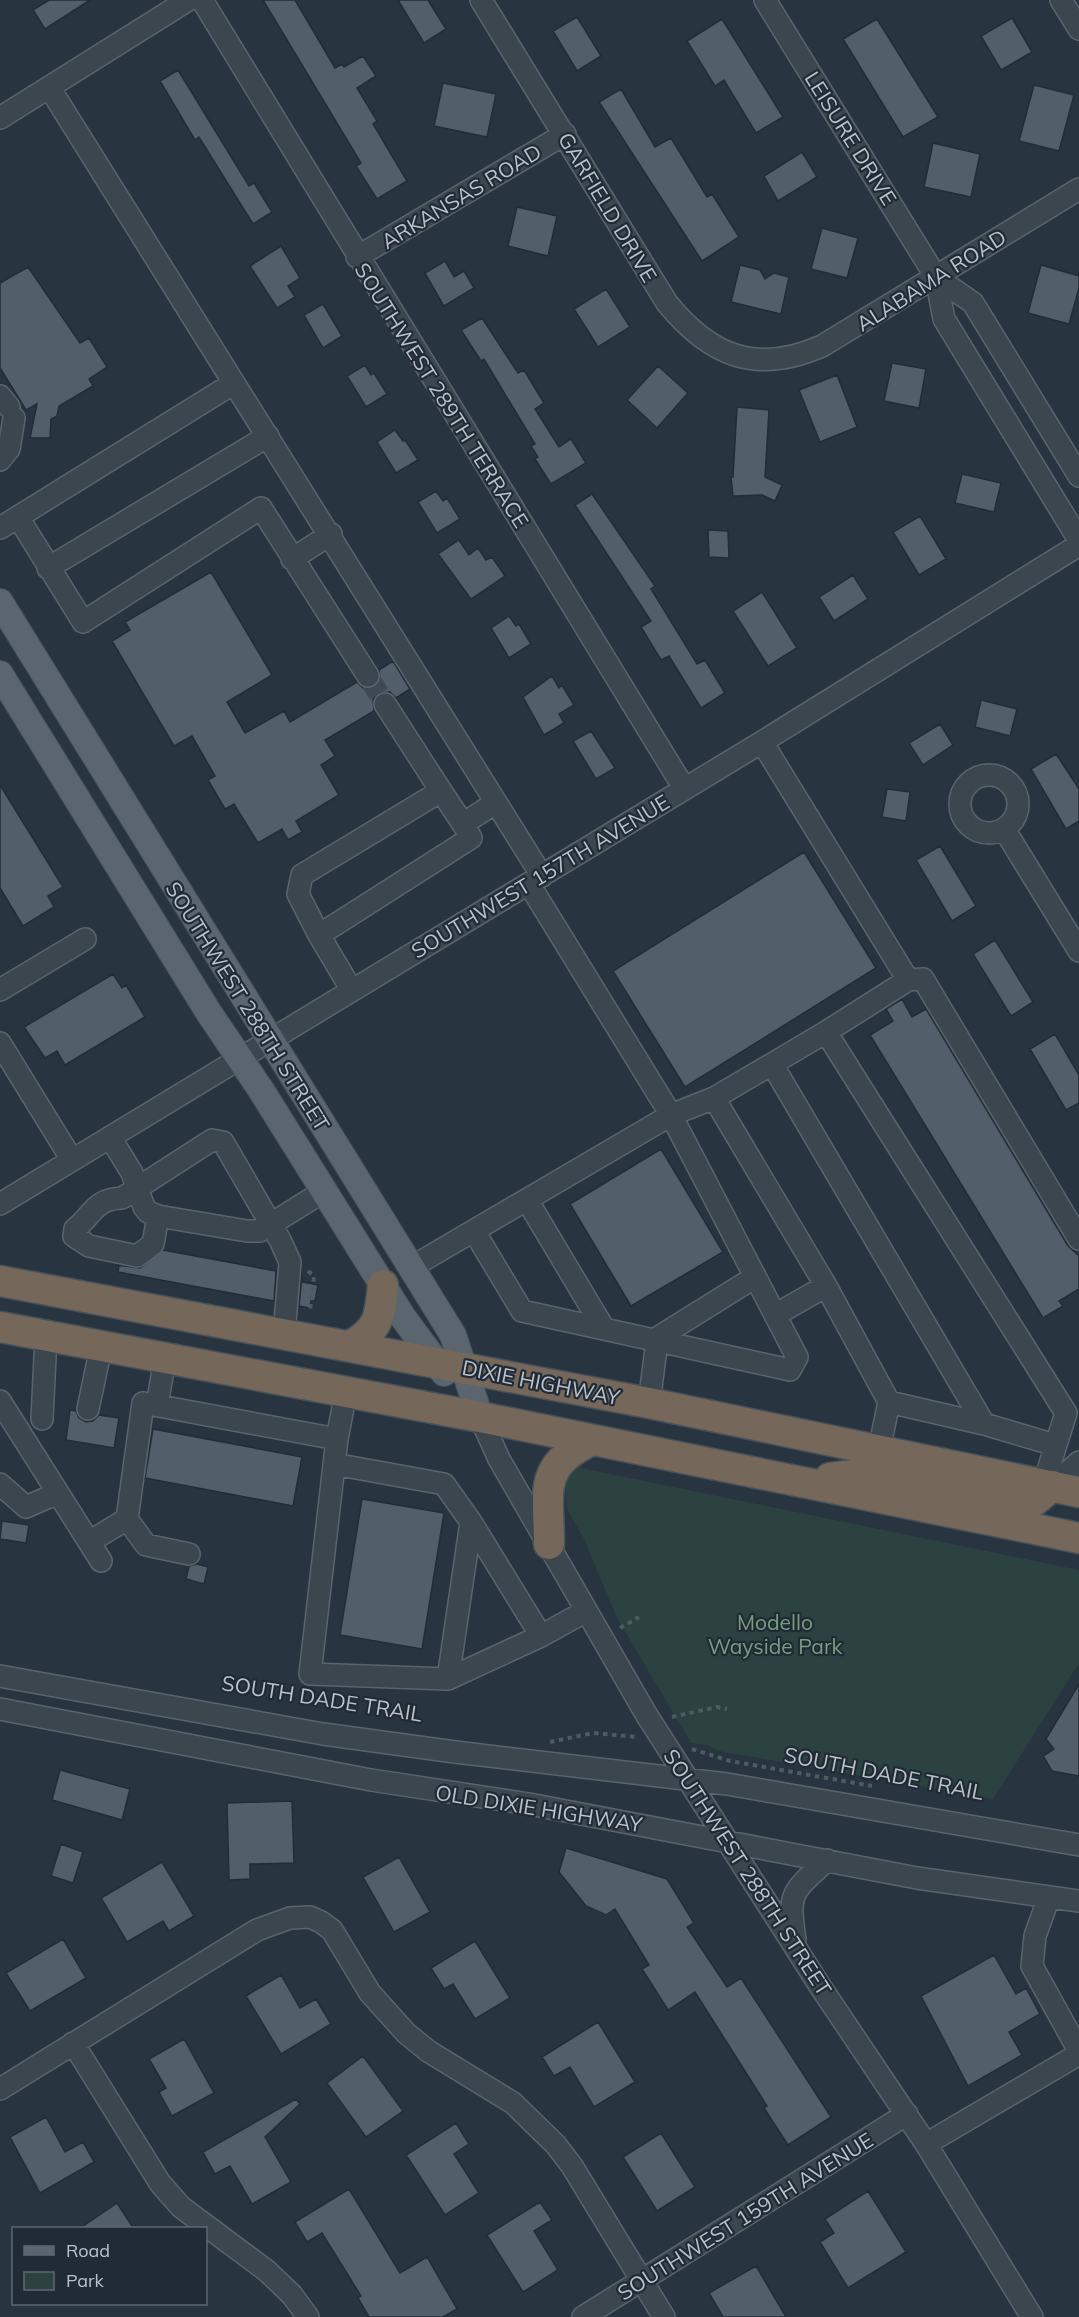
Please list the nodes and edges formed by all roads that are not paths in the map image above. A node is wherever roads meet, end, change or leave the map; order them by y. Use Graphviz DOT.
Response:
graph roads {
  1 [pos="188,0"];
  2 [pos="202,0"];
  3 [pos="482,0"];
  4 [pos="765,0"];
  5 [pos="1061,0"];
  6 [pos="1079,29"];
  7 [pos="49,87"];
  8 [pos="0,118"];
  9 [pos="565,134"];
  10 [pos="1079,189"];
  11 [pos="357,257"];
  12 [pos="936,277"];
  13 [pos="777,358"];
  14 [pos="234,383"];
  15 [pos="7,407"];
  16 [pos="268,436"];
  17 [pos="0,460"];
  18 [pos="1079,476"];
  19 [pos="9,523"];
  20 [pos="331,534"];
  21 [pos="1079,540"];
  22 [pos="1079,545"];
  23 [pos="292,559"];
  24 [pos="48,567"];
  25 [pos="0,602"];
  26 [pos="0,674"];
  27 [pos="368,676"];
  28 [pos="385,704"];
  29 [pos="762,742"];
  30 [pos="684,788"];
  31 [pos="441,791"];
  32 [pos="495,803"];
  33 [pos="463,824"];
  34 [pos="1004,828"];
  35 [pos="536,880"];
  36 [pos="320,935"];
  37 [pos="85,939"];
  38 [pos="1077,942"];
  39 [pos="908,980"];
  40 [pos="351,989"];
  41 [pos="0,990"];
  42 [pos="826,1032"];
  43 [pos="269,1040"];
  44 [pos="0,1043"];
  45 [pos="239,1059"];
  46 [pos="772,1064"];
  47 [pos="714,1098"];
  48 [pos="671,1115"];
  49 [pos="110,1137"];
  50 [pos="72,1160"];
  51 [pos="324,1191"];
  52 [pos="130,1193"];
  53 [pos="527,1200"];
  54 [pos="0,1204"];
  55 [pos="158,1216"];
  56 [pos="271,1225"];
  57 [pos="474,1231"];
  58 [pos="1079,1239"];
  59 [pos="410,1268"];
  60 [pos="755,1276"];
  61 [pos="0,1281"];
  62 [pos="383,1285"];
  63 [pos="826,1286"];
  64 [pos="775,1316"];
  65 [pos="0,1327"];
  66 [pos="604,1329"];
  67 [pos="284,1334"];
  68 [pos="46,1336"];
  69 [pos="655,1341"];
  70 [pos="350,1346"];
  71 [pos="101,1347"];
  72 [pos="165,1359"];
  73 [pos="449,1364"];
  74 [pos="346,1392"];
  75 [pos="0,1401"];
  76 [pos="890,1402"];
  77 [pos="649,1403"];
  78 [pos="157,1405"];
  79 [pos="88,1409"];
  80 [pos="480,1417"];
  81 [pos="42,1419"];
  82 [pos="984,1424"];
  83 [pos="337,1439"];
  84 [pos="592,1440"];
  85 [pos="1055,1445"];
  86 [pos="879,1450"];
  87 [pos="1079,1462"];
  88 [pos="334,1464"];
  89 [pos="804,1481"];
  90 [pos="1,1488"];
  91 [pos="1058,1488"];
  92 [pos="58,1493"];
  93 [pos="127,1519"];
  94 [pos="471,1522"];
  95 [pos="1079,1538"];
  96 [pos="89,1542"];
  97 [pos="549,1544"];
  98 [pos="189,1554"];
  99 [pos="101,1561"];
  100 [pos="586,1611"];
  101 [pos="541,1636"];
  102 [pos="0,1676"];
  103 [pos="448,1679"];
  104 [pos="0,1709"];
  105 [pos="687,1779"];
  106 [pos="725,1840"];
  107 [pos="1079,1845"];
  108 [pos="826,1860"];
  109 [pos="1049,1897"];
  110 [pos="1079,1901"];
  111 [pos="796,1948"];
  112 [pos="73,2043"];
  113 [pos="1079,2052"];
  114 [pos="0,2089"];
  115 [pos="907,2114"];
  116 [pos="926,2144"];
  117 [pos="642,2281"];
  118 [pos="308,2317"];
  119 [pos="583,2317"];
  120 [pos="664,2317"];
  121 [pos="1032,2317"];
  1 -- 7 [label="street"];
  2 -- 11 [label="street, SOUTHWEST 289TH TERRACE"];
  3 -- 9 [label="street, GARFIELD DRIVE"];
  4 -- 12 [label="street, LEISURE DRIVE"];
  5 -- 6 [label="street"];
  7 -- 8 [label="street"];
  7 -- 14 [label="street"];
  9 -- 11 [label="street, ARKANSAS ROAD"];
  9 -- 13 [label="street, GARFIELD DRIVE"];
  10 -- 12 [label="street, ALABAMA ROAD"];
  11 -- 30 [label="street, SOUTHWEST 289TH TERRACE"];
  12 -- 13 [label="street, ALABAMA ROAD"];
  12 -- 18 [label="street, LEISURE DRIVE"];
  12 -- 21 [label="street, LEISURE DRIVE"];
  14 -- 16 [label="street"];
  14 -- 19 [label="street"];
  15 -- 17 [label="street"];
  16 -- 20 [label="street"];
  16 -- 24 [label="street"];
  19 -- 24 [label="street"];
  20 -- 23 [label="street"];
  20 -- 32 [label="street"];
  22 -- 29 [label="street, SOUTHWEST 157TH AVENUE"];
  23 -- 24 [label="street"];
  23 -- 27 [label="street"];
  25 -- 43 [label="main road, SOUTHWEST 288TH STREET"];
  26 -- 45 [label="main road, SOUTHWEST 288TH STREET"];
  28 -- 31 [label="street"];
  29 -- 30 [label="street, SOUTHWEST 157TH AVENUE"];
  29 -- 39 [label="street"];
  30 -- 35 [label="street, SOUTHWEST 157TH AVENUE"];
  31 -- 33 [label="street"];
  31 -- 36 [label="street"];
  32 -- 33 [label="street"];
  32 -- 35 [label="street"];
  33 -- 36 [label="street"];
  34 -- 38 [label="street"];
  35 -- 40 [label="street, SOUTHWEST 157TH AVENUE"];
  35 -- 48 [label="street"];
  36 -- 40 [label="street"];
  37 -- 41 [label="street"];
  39 -- 42 [label="street"];
  39 -- 58 [label="street"];
  40 -- 43 [label="street, SOUTHWEST 157TH AVENUE"];
  42 -- 46 [label="street"];
  42 -- 85 [label="street"];
  43 -- 45 [label="street, SOUTHWEST 157TH AVENUE"];
  43 -- 59 [label="main road, SOUTHWEST 288TH STREET"];
  44 -- 50 [label="street"];
  45 -- 49 [label="street, SOUTHWEST 157TH AVENUE"];
  45 -- 51 [label="main road, SOUTHWEST 288TH STREET"];
  46 -- 47 [label="street"];
  46 -- 82 [label="street"];
  47 -- 48 [label="street"];
  47 -- 63 [label="street"];
  48 -- 53 [label="street"];
  48 -- 60 [label="street"];
  49 -- 50 [label="street, SOUTHWEST 157TH AVENUE"];
  49 -- 52 [label="street"];
  50 -- 54 [label="street, SOUTHWEST 157TH AVENUE"];
  51 -- 56 [label="street"];
  51 -- 62 [label="main road, SOUTHWEST 288TH STREET"];
  52 -- 55 [label="street"];
  52 -- 55 [label="street"];
  52 -- 56 [label="street"];
  53 -- 57 [label="street"];
  53 -- 66 [label="street"];
  55 -- 56 [label="street"];
  56 -- 67 [label="street"];
  57 -- 59 [label="street"];
  57 -- 66 [label="street"];
  59 -- 73 [label="main road, SOUTHWEST 288TH STREET"];
  60 -- 64 [label="street"];
  60 -- 69 [label="street"];
  61 -- 67 [label="highway, DIXIE HIGHWAY"];
  62 -- 70 [label="highway"];
  62 -- 73 [label="main road, SOUTHWEST 288TH STREET"];
  63 -- 64 [label="street"];
  63 -- 76 [label="street"];
  64 -- 69 [label="street"];
  65 -- 68 [label="highway"];
  66 -- 69 [label="street"];
  67 -- 70 [label="highway, DIXIE HIGHWAY"];
  68 -- 71 [label="highway"];
  68 -- 81 [label="street"];
  69 -- 77 [label="street"];
  70 -- 73 [label="highway, DIXIE HIGHWAY"];
  71 -- 72 [label="highway"];
  71 -- 79 [label="street"];
  72 -- 74 [label="highway"];
  72 -- 78 [label="street"];
  73 -- 77 [label="highway, DIXIE HIGHWAY"];
  73 -- 80 [label="main road, SOUTHWEST 288TH STREET"];
  74 -- 80 [label="highway"];
  74 -- 83 [label="street"];
  75 -- 92 [label="street"];
  76 -- 82 [label="street"];
  76 -- 86 [label="street"];
  77 -- 86 [label="highway, DIXIE HIGHWAY"];
  78 -- 83 [label="street"];
  78 -- 93 [label="street"];
  80 -- 84 [label="highway"];
  80 -- 97 [label="street, SOUTHWEST 288TH STREET"];
  82 -- 85 [label="street"];
  83 -- 88 [label="street"];
  84 -- 89 [label="highway"];
  84 -- 97 [label="highway"];
  85 -- 91 [label="street"];
  86 -- 91 [label="highway, DIXIE HIGHWAY"];
  87 -- 91 [label="street"];
  88 -- 94 [label="street"];
  88 -- 103 [label="street"];
  89 -- 91 [label="highway"];
  89 -- 95 [label="highway"];
  90 -- 92 [label="street"];
  92 -- 96 [label="street"];
  93 -- 96 [label="street"];
  93 -- 98 [label="street"];
  94 -- 101 [label="street"];
  94 -- 103 [label="street"];
  96 -- 99 [label="street"];
  97 -- 100 [label="street, SOUTHWEST 288TH STREET"];
  100 -- 101 [label="street"];
  100 -- 105 [label="street, SOUTHWEST 288TH STREET"];
  101 -- 103 [label="street"];
  102 -- 105 [label="street"];
  104 -- 106 [label="street, OLD DIXIE HIGHWAY"];
  105 -- 106 [label="street, SOUTHWEST 288TH STREET"];
  105 -- 107 [label="street"];
  106 -- 108 [label="street, OLD DIXIE HIGHWAY"];
  106 -- 111 [label="street, SOUTHWEST 288TH STREET"];
  108 -- 109 [label="street, OLD DIXIE HIGHWAY"];
  108 -- 111 [label="street"];
  109 -- 110 [label="street, OLD DIXIE HIGHWAY"];
  109 -- 113 [label="street"];
  111 -- 115 [label="street, SOUTHWEST 288TH STREET"];
  112 -- 114 [label="street"];
  112 -- 117 [label="street"];
  112 -- 118 [label="street"];
  113 -- 116 [label="street"];
  115 -- 116 [label="street, SOUTHWEST 288TH STREET"];
  115 -- 117 [label="street, SOUTHWEST 159TH AVENUE"];
  116 -- 121 [label="street, SOUTHWEST 288TH STREET"];
  117 -- 119 [label="street, SOUTHWEST 159TH AVENUE"];
  117 -- 120 [label="street"];
}
